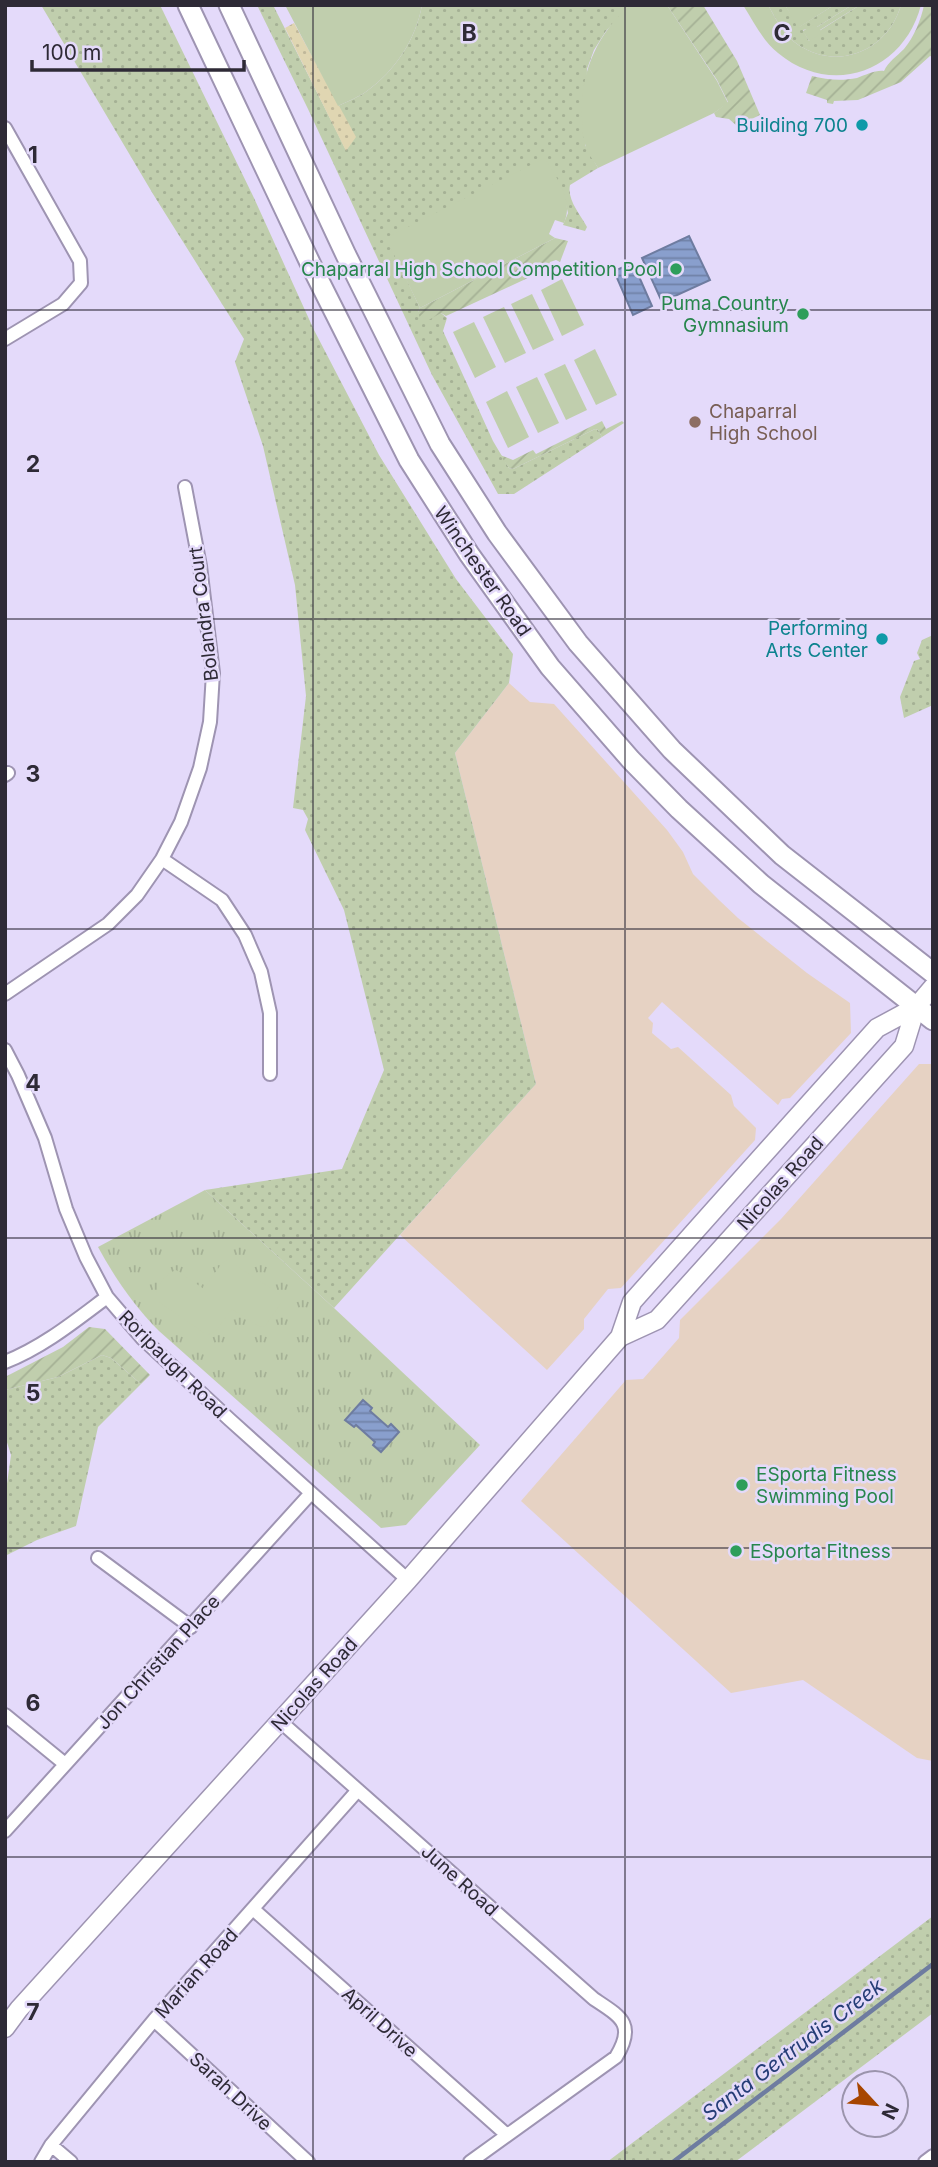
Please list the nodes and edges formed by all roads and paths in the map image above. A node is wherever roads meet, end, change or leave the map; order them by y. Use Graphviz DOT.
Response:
graph roads {
  1 [pos="188,5"];
  2 [pos="229,5"];
  3 [pos="5,128"];
  4 [pos="5,339"];
  5 [pos="185,487"];
  6 [pos="162,859"];
  7 [pos="933,973"];
  8 [pos="933,987"];
  9 [pos="5,994"];
  10 [pos="916,1007"];
  11 [pos="933,1020"];
  12 [pos="5,1050"];
  13 [pos="270,1074"];
  14 [pos="107,1297"];
  15 [pos="620,1337"];
  16 [pos="5,1362"];
  17 [pos="311,1493"];
  18 [pos="98,1558"];
  19 [pos="408,1580"];
  20 [pos="191,1627"];
  21 [pos="5,1715"];
  22 [pos="281,1722"];
  23 [pos="65,1764"];
  24 [pos="358,1790"];
  25 [pos="5,1831"];
  26 [pos="253,1909"];
  27 [pos="154,2020"];
  28 [pos="5,2028"];
  29 [pos="508,2135"];
  30 [pos="51,2145"];
  31 [pos="933,2156"];
  32 [pos="41,2162"];
  33 [pos="71,2162"];
  34 [pos="307,2162"];
  35 [pos="470,2162"];
  36 [pos="925,2162"];
  1 -- 10 [label="main road, Winchester Road"];
  2 -- 7 [label="main road, Winchester Road"];
  3 -- 4 [label="street"];
  5 -- 6 [label="street, Bolandra Court"];
  6 -- 9 [label="street, Bolandra Court"];
  6 -- 13 [label="street"];
  8 -- 10 [label="main road, Nicolas Road"];
  10 -- 11 [label="main road, Winchester Road"];
  10 -- 15 [label="main road, Nicolas Road"];
  10 -- 15 [label="main road, Nicolas Road"];
  12 -- 14 [label="street, Roripaugh Road"];
  14 -- 16 [label="street"];
  14 -- 17 [label="street, Roripaugh Road"];
  15 -- 19 [label="main road, Nicolas Road"];
  17 -- 19 [label="street, Roripaugh Road"];
  17 -- 20 [label="street, Jon Christian Place"];
  18 -- 20 [label="street"];
  19 -- 22 [label="main road, Nicolas Road"];
  20 -- 23 [label="street, Jon Christian Place"];
  21 -- 23 [label="street"];
  22 -- 24 [label="street, June Road"];
  22 -- 28 [label="main road, Nicolas Road"];
  23 -- 25 [label="street, Jon Christian Place"];
  24 -- 26 [label="street, Marian Road"];
  24 -- 29 [label="street, June Road"];
  26 -- 27 [label="street, Marian Road"];
  26 -- 29 [label="street, April Drive"];
  27 -- 30 [label="street, Marian Road"];
  27 -- 34 [label="street, Sarah Drive"];
  29 -- 35 [label="street"];
  30 -- 32 [label="street, Marian Road"];
  30 -- 33 [label="street"];
  31 -- 36 [label="street"];
}
